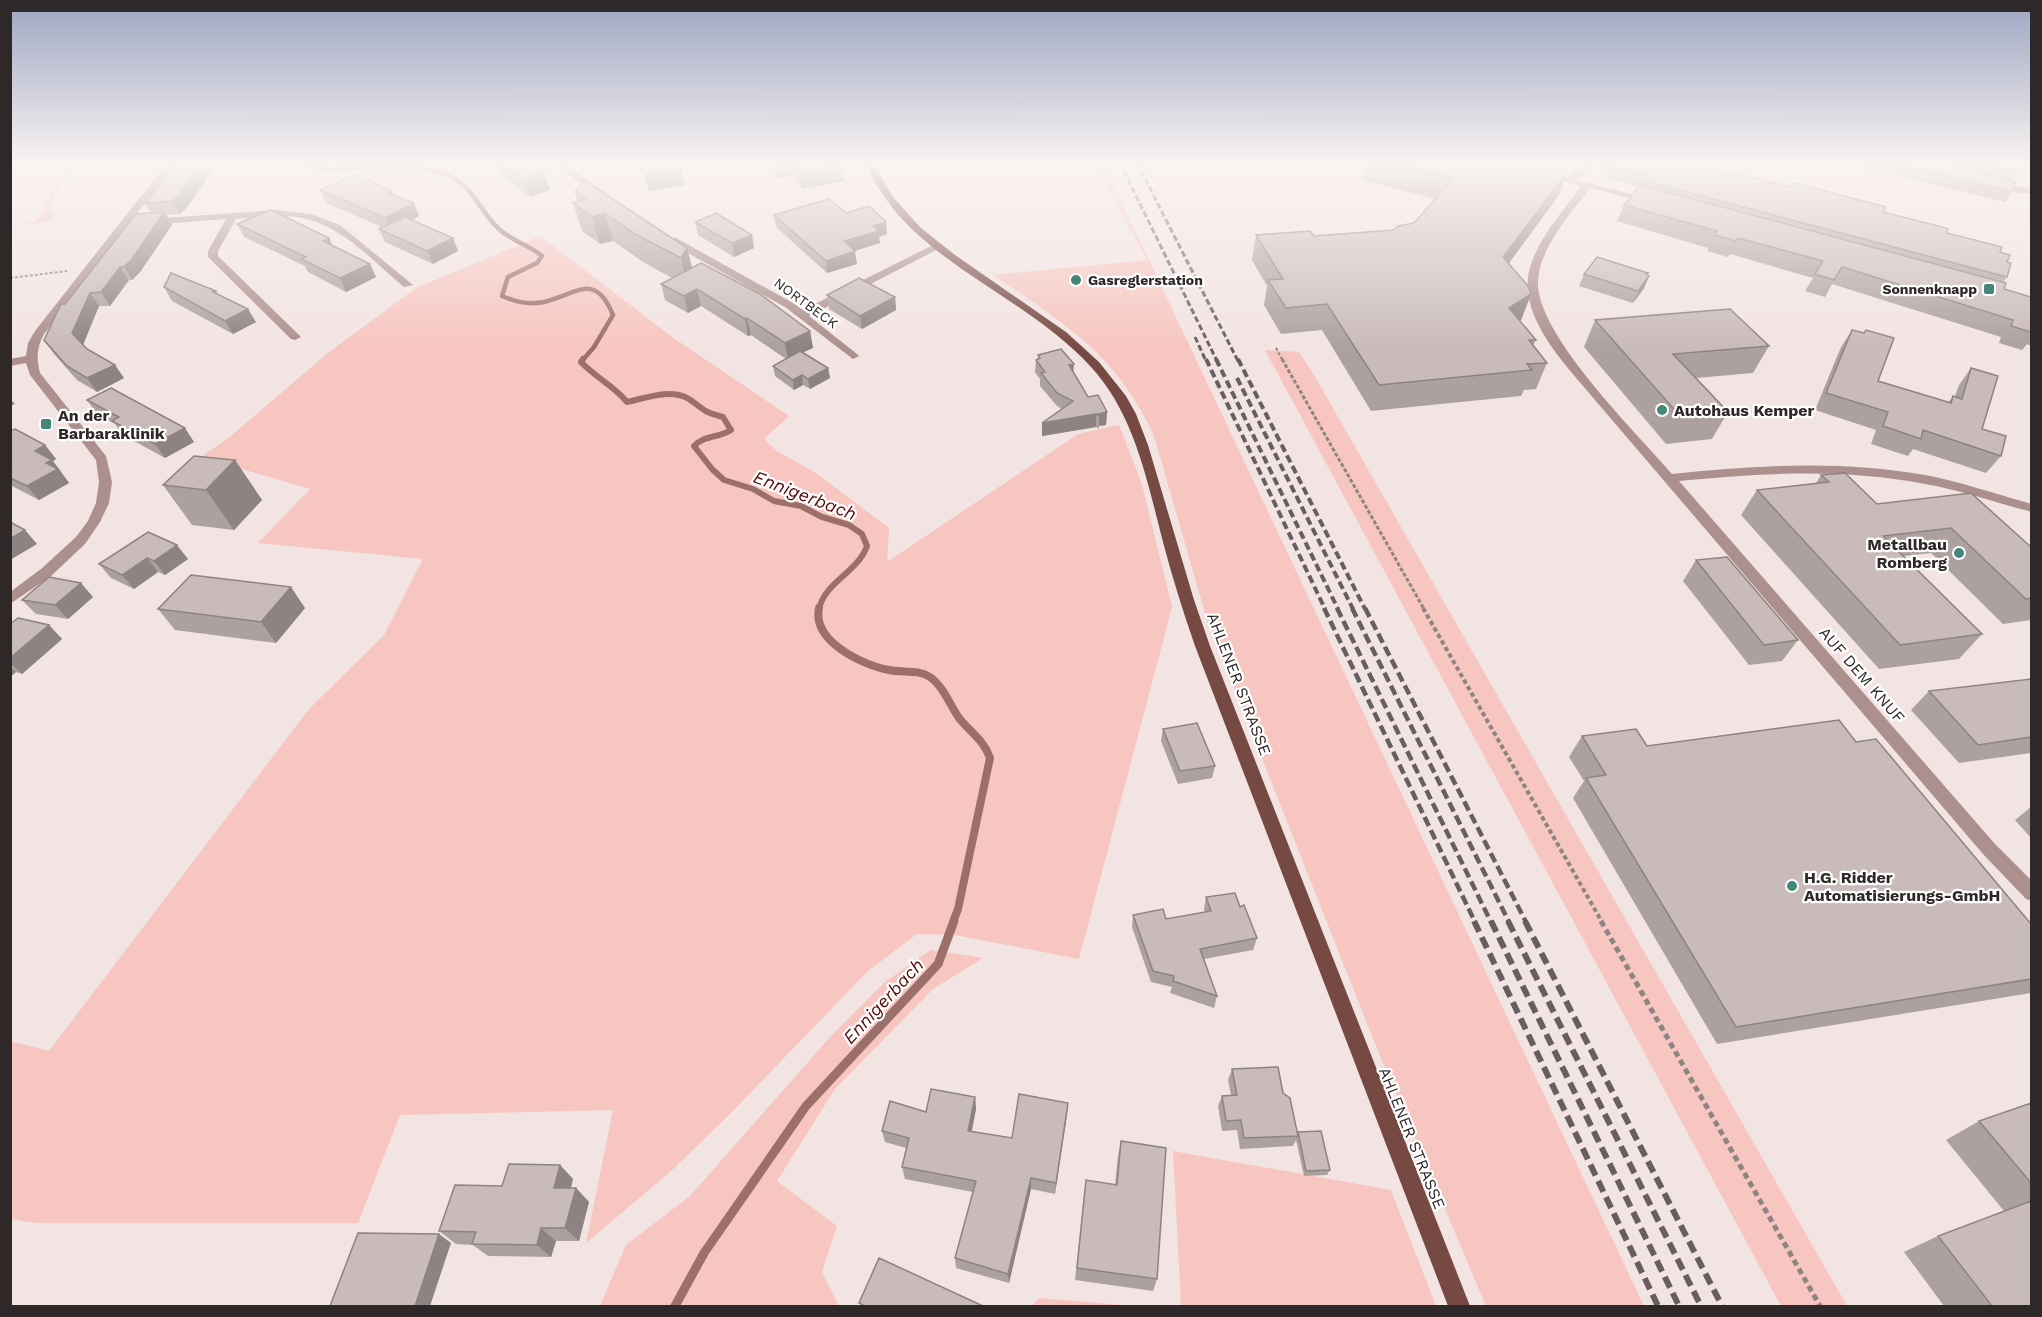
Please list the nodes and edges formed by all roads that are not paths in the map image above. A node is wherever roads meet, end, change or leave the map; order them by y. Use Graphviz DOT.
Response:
graph roads {
  1 [pos="122,224"];
  2 [pos="227,224"];
  3 [pos="332,224"];
  4 [pos="914,224"];
  5 [pos="1560,224"];
  6 [pos="661,232"];
  7 [pos="939,246"];
  8 [pos="408,285"];
  9 [pos="802,315"];
  10 [pos="295,337"];
  11 [pos="853,356"];
  12 [pos="30,359"];
  13 [pos="10,363"];
  14 [pos="1669,478"];
  15 [pos="2031,508"];
  16 [pos="10,599"];
  17 [pos="2031,893"];
  18 [pos="1459,1306"];
  1 -- 12 [label="street"];
  2 -- 10 [label="street"];
  3 -- 8 [label="street"];
  4 -- 7 [label="main road, AHLENER STRASSE"];
  5 -- 14 [label="street, AUF DEM KNUF"];
  6 -- 9 [label="street, NORTBECK"];
  7 -- 9 [label="street"];
  7 -- 18 [label="main road, AHLENER STRASSE"];
  9 -- 11 [label="street, NORTBECK"];
  12 -- 13 [label="street"];
  12 -- 16 [label="street"];
  14 -- 15 [label="street"];
  14 -- 17 [label="street, AUF DEM KNUF"];
}
